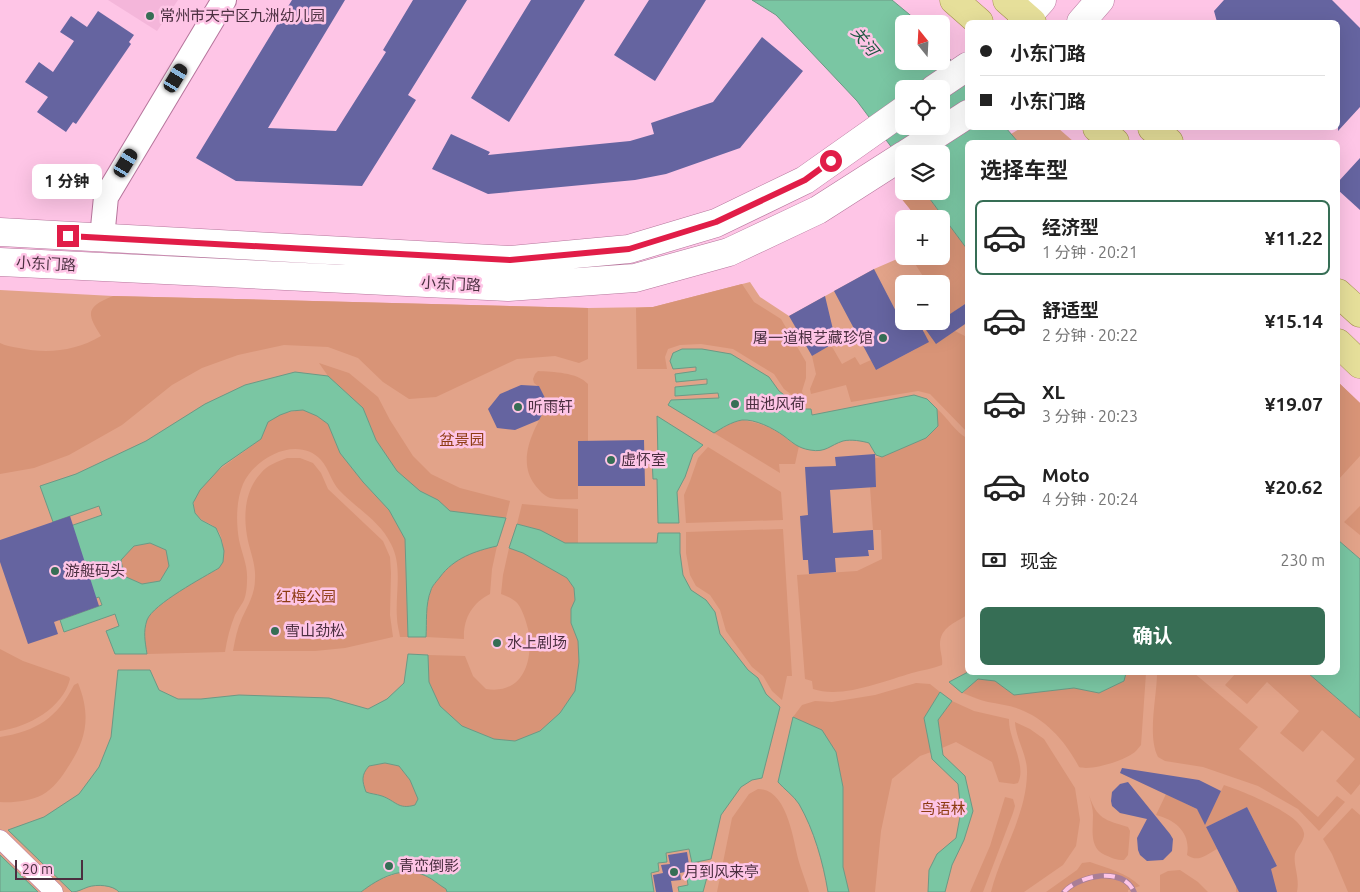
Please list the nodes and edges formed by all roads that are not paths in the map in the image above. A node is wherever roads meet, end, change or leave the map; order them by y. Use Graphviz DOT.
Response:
graph roads {
  1 [pos="224,0"];
  2 [pos="954,0"];
  3 [pos="1100,0"];
  4 [pos="977,20"];
  5 [pos="1083,20"];
  6 [pos="965,68"];
  7 [pos="947,80"];
  8 [pos="895,116"];
  9 [pos="965,116"];
  10 [pos="1100,130"];
  11 [pos="1155,130"];
  12 [pos="1112,140"];
  13 [pos="1167,140"];
  14 [pos="919,145"];
  15 [pos="895,160"];
  16 [pos="0,232"];
  17 [pos="102,238"];
  18 [pos="0,262"];
  19 [pos="1340,295"];
  20 [pos="1360,313"];
  21 [pos="1340,345"];
  22 [pos="1360,364"];
  23 [pos="0,839"];
  24 [pos="54,892"];
  1 -- 17 [label="street"];
  2 -- 4 [label="main road"];
  3 -- 5 [label="main road"];
  6 -- 7 [label="main road"];
  8 -- 17 [label="main road, 小东门路"];
  9 -- 14 [label="main road, 小东门路"];
  10 -- 12 [label="main road"];
  11 -- 13 [label="main road"];
  15 -- 18 [label="main road, 小东门路"];
  16 -- 17 [label="main road, 小东门路"];
  19 -- 20 [label="main road"];
  21 -- 22 [label="main road"];
  23 -- 24 [label="street"];
}
